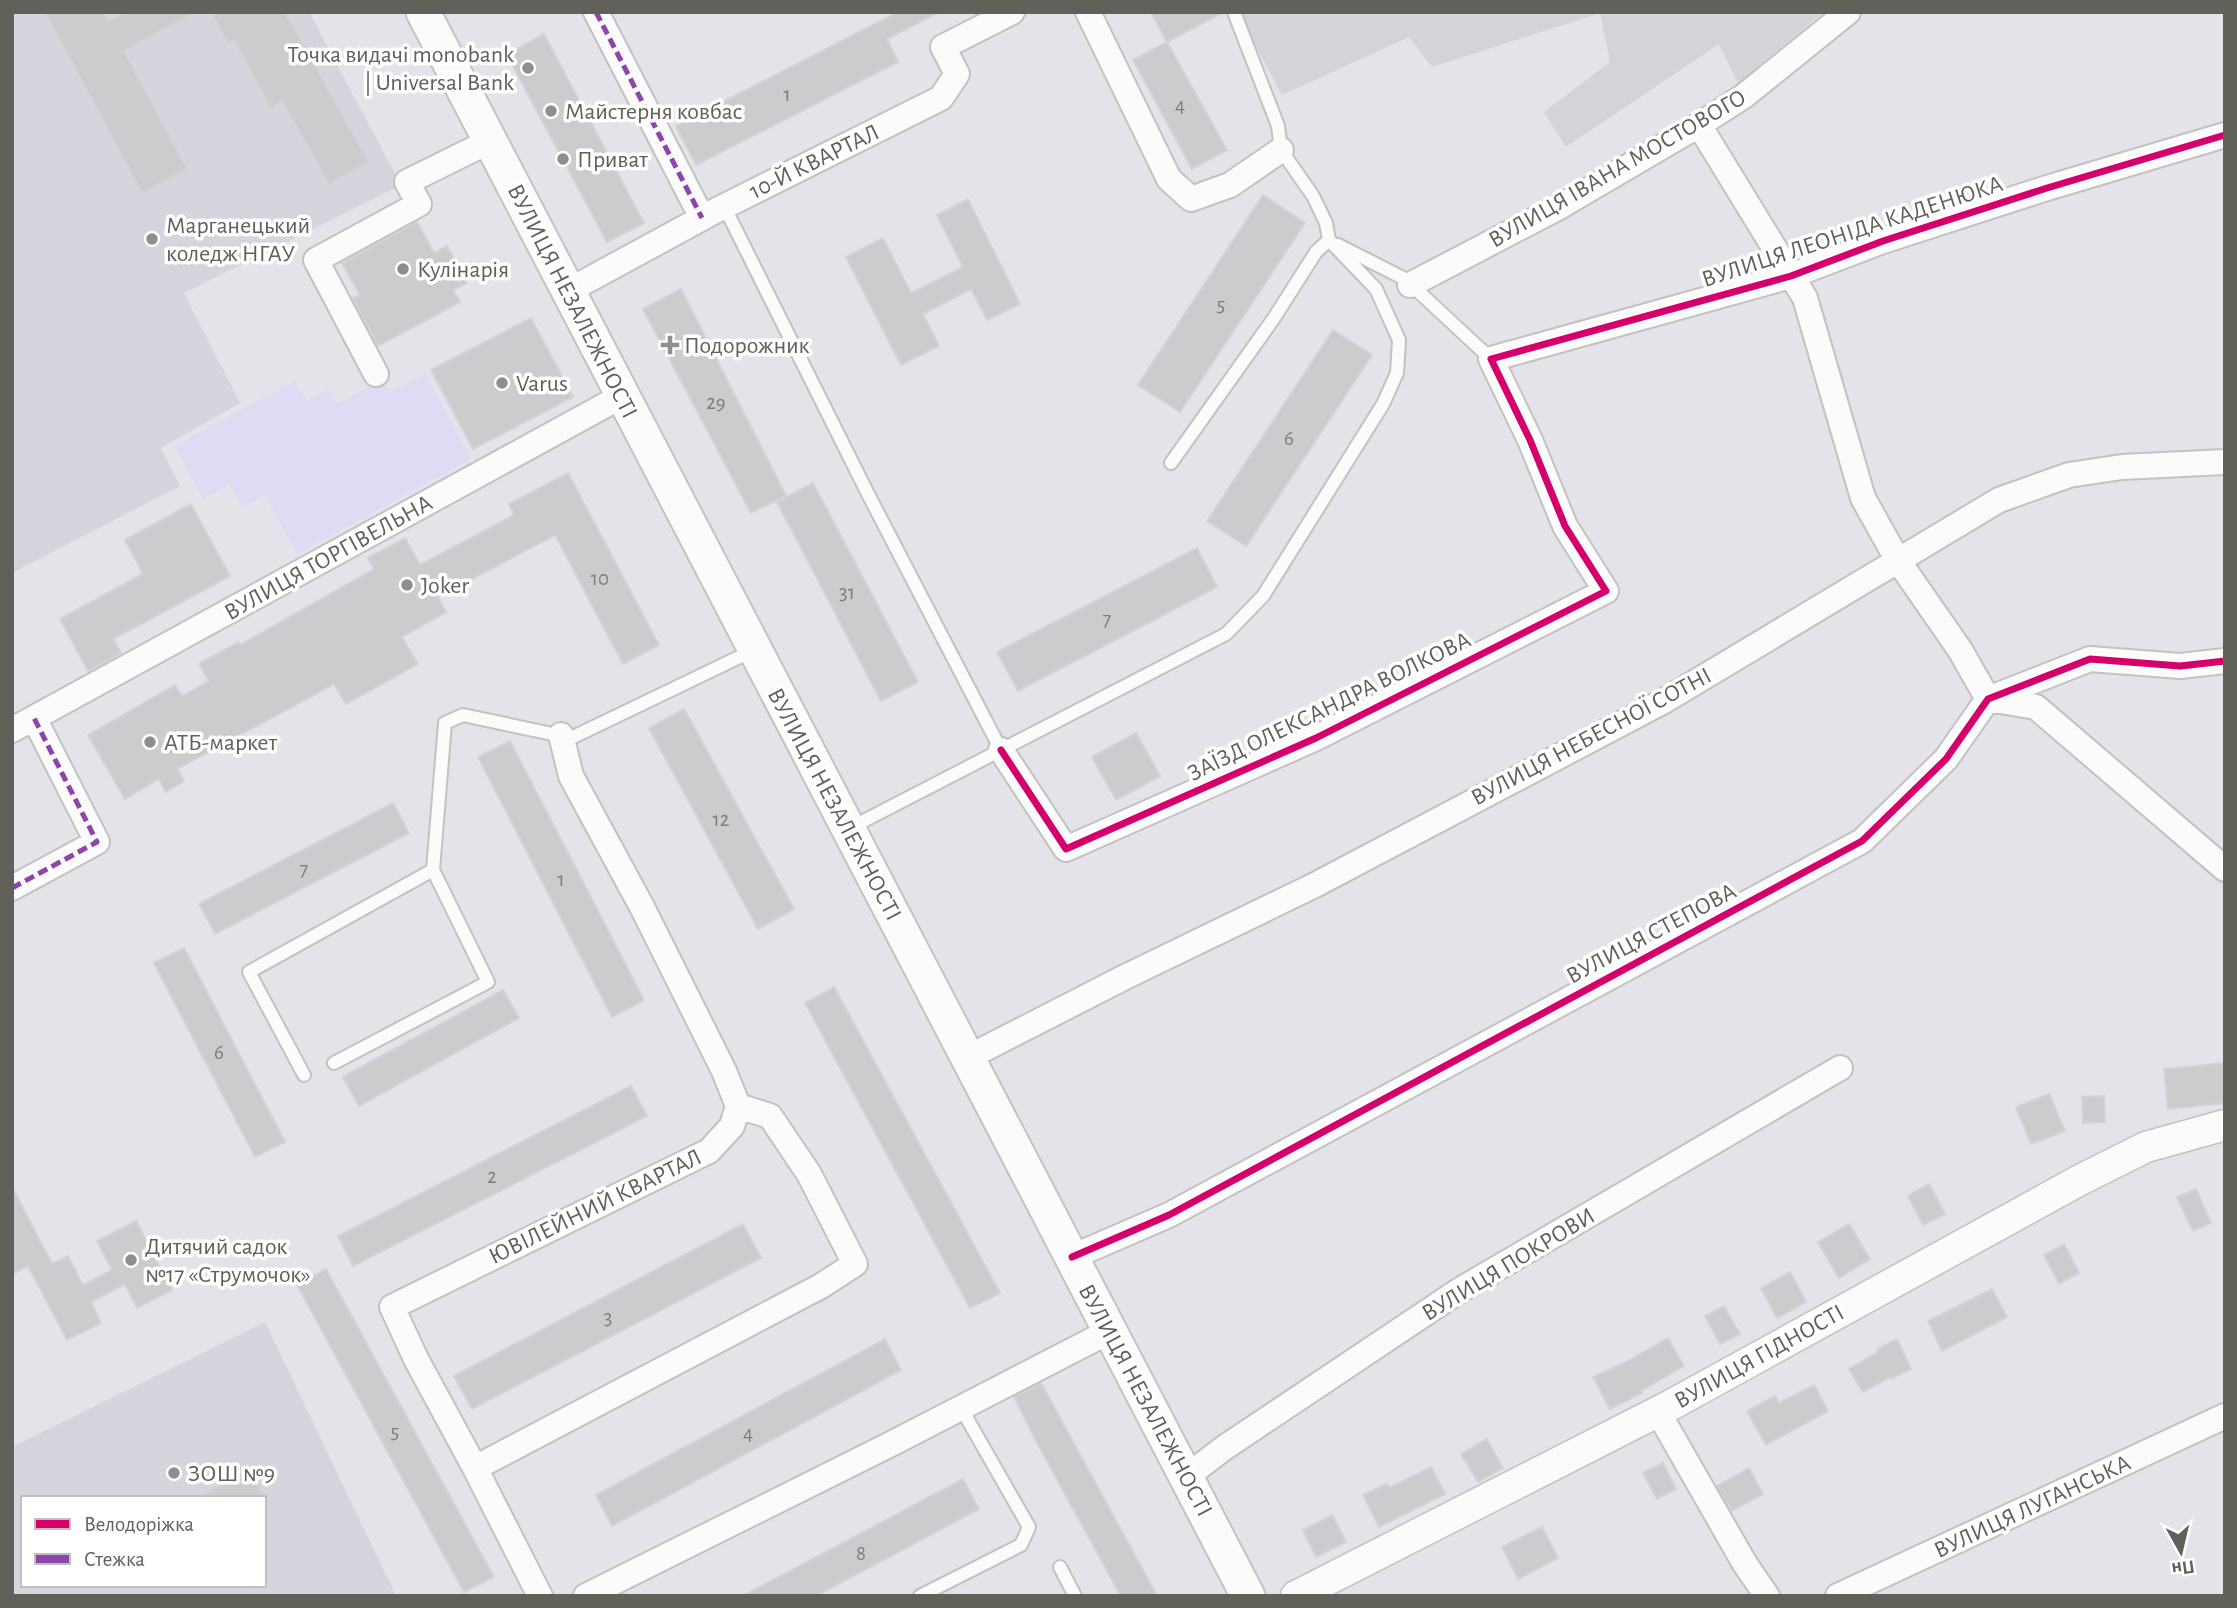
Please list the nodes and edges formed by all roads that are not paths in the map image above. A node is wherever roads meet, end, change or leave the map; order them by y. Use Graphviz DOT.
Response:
graph roads {
  1 [pos="423,12"];
  2 [pos="596,12"];
  3 [pos="1012,12"];
  4 [pos="1088,12"];
  5 [pos="1234,12"];
  6 [pos="1848,12"];
  7 [pos="1699,125"];
  8 [pos="2225,135"];
  9 [pos="489,141"];
  10 [pos="1281,150"];
  11 [pos="724,206"];
  12 [pos="702,218"];
  13 [pos="1329,240"];
  14 [pos="1791,275"];
  15 [pos="1410,285"];
  16 [pos="568,291"];
  17 [pos="1491,359"];
  18 [pos="376,374"];
  19 [pos="622,396"];
  20 [pos="2225,462"];
  21 [pos="1171,463"];
  22 [pos="1897,559"];
  23 [pos="755,650"];
  24 [pos="2225,661"];
  25 [pos="1988,699"];
  26 [pos="34,718"];
  27 [pos="12,730"];
  28 [pos="561,736"];
  29 [pos="1001,750"];
  30 [pos="848,829"];
  31 [pos="2225,869"];
  32 [pos="433,870"];
  33 [pos="12,888"];
  34 [pos="967,1058"];
  35 [pos="334,1062"];
  36 [pos="1840,1068"];
  37 [pos="304,1074"];
  38 [pos="738,1105"];
  39 [pos="2225,1125"];
  40 [pos="1072,1257"];
  41 [pos="1110,1331"];
  42 [pos="961,1408"];
  43 [pos="1658,1412"];
  44 [pos="2225,1416"];
  45 [pos="475,1468"];
  46 [pos="1186,1477"];
  47 [pos="1060,1567"];
  48 [pos="540,1596"];
  49 [pos="586,1596"];
  50 [pos="920,1596"];
  51 [pos="1075,1596"];
  52 [pos="1248,1596"];
  53 [pos="1296,1596"];
  54 [pos="1767,1596"];
  55 [pos="1838,1596"];
  1 -- 9 [label="main road, ВУЛИЦЯ НЕЗАЛЕЖНОСТІ"];
  2 -- 12 [label="street"];
  3 -- 11 [label="street, 10-Й КВАРТАЛ"];
  4 -- 10 [label="street"];
  5 -- 10 [label="lane"];
  6 -- 7 [label="street, ВУЛИЦЯ ІВАНА МОСТОВОГО"];
  7 -- 14 [label="street"];
  7 -- 15 [label="street, ВУЛИЦЯ ІВАНА МОСТОВОГО"];
  8 -- 14 [label="street, ВУЛИЦЯ ЛЕОНІДА КАДЕНЮКА"];
  9 -- 16 [label="main road, ВУЛИЦЯ НЕЗАЛЕЖНОСТІ"];
  9 -- 18 [label="street"];
  10 -- 13 [label="lane"];
  11 -- 12 [label="street, 10-Й КВАРТАЛ"];
  11 -- 29 [label="lane"];
  12 -- 16 [label="street, 10-Й КВАРТАЛ"];
  13 -- 15 [label="lane"];
  13 -- 21 [label="lane"];
  13 -- 29 [label="lane"];
  14 -- 17 [label="street, ВУЛИЦЯ ЛЕОНІДА КАДЕНЮКА"];
  14 -- 22 [label="street"];
  15 -- 17 [label="lane"];
  16 -- 19 [label="main road, ВУЛИЦЯ НЕЗАЛЕЖНОСТІ"];
  17 -- 29 [label="street, ЗАЇЗД ОЛЕКСАНДРА ВОЛКОВА"];
  19 -- 23 [label="main road, ВУЛИЦЯ НЕЗАЛЕЖНОСТІ"];
  19 -- 26 [label="street, ВУЛИЦЯ ТОРГІВЕЛЬНА"];
  20 -- 22 [label="street, ВУЛИЦЯ НЕБЕСНОЇ СОТНІ"];
  22 -- 25 [label="street"];
  22 -- 34 [label="street, ВУЛИЦЯ НЕБЕСНОЇ СОТНІ"];
  23 -- 28 [label="lane"];
  23 -- 30 [label="main road, ВУЛИЦЯ НЕЗАЛЕЖНОСТІ"];
  24 -- 25 [label="street"];
  25 -- 31 [label="street"];
  25 -- 40 [label="street, ВУЛИЦЯ СТЕПОВА"];
  26 -- 27 [label="street, ВУЛИЦЯ ТОРГІВЕЛЬНА"];
  26 -- 33 [label="street"];
  28 -- 32 [label="lane"];
  28 -- 38 [label="street"];
  29 -- 30 [label="lane"];
  30 -- 34 [label="main road, ВУЛИЦЯ НЕЗАЛЕЖНОСТІ"];
  32 -- 35 [label="lane"];
  32 -- 37 [label="lane"];
  34 -- 40 [label="main road, ВУЛИЦЯ НЕЗАЛЕЖНОСТІ"];
  36 -- 46 [label="street, ВУЛИЦЯ ПОКРОВИ"];
  38 -- 45 [label="street, ЮВІЛЕЙНИЙ КВАРТАЛ"];
  38 -- 45 [label="street"];
  39 -- 43 [label="street, ВУЛИЦЯ ГІДНОСТІ"];
  40 -- 41 [label="main road, ВУЛИЦЯ НЕЗАЛЕЖНОСТІ"];
  41 -- 42 [label="street"];
  41 -- 46 [label="main road, ВУЛИЦЯ НЕЗАЛЕЖНОСТІ"];
  42 -- 49 [label="street"];
  42 -- 50 [label="lane"];
  43 -- 53 [label="street, ВУЛИЦЯ ГІДНОСТІ"];
  43 -- 54 [label="street"];
  44 -- 55 [label="street, ВУЛИЦЯ ЛУГАНСЬКА"];
  45 -- 48 [label="street, ЮВІЛЕЙНИЙ КВАРТАЛ"];
  46 -- 52 [label="main road, ВУЛИЦЯ НЕЗАЛЕЖНОСТІ"];
  47 -- 51 [label="lane"];
}
